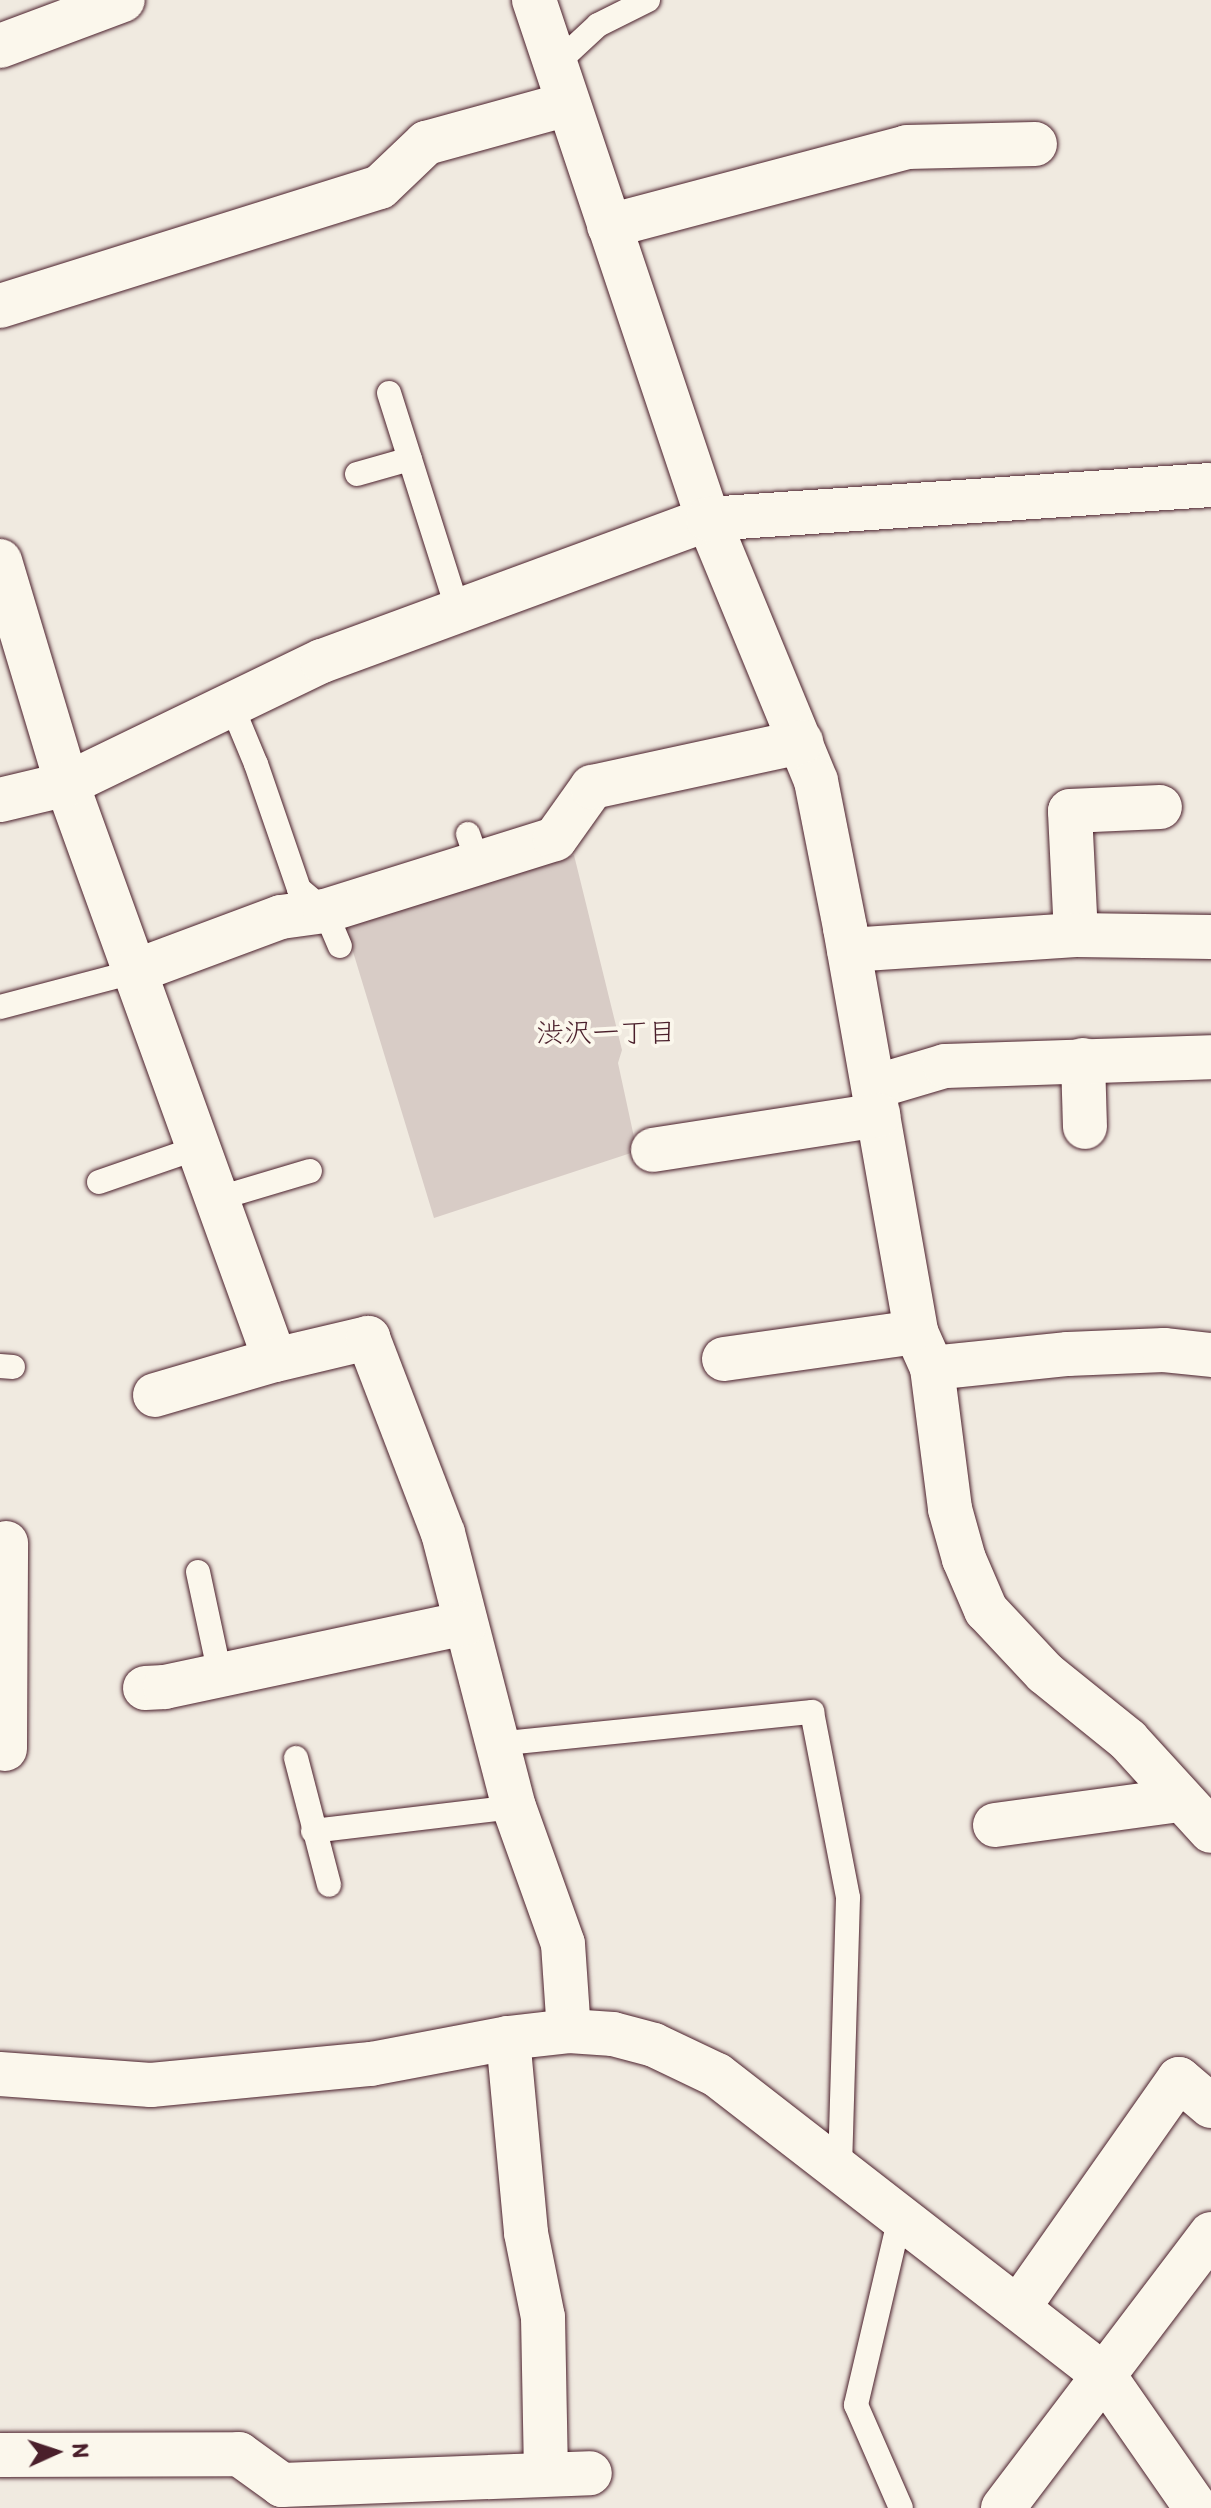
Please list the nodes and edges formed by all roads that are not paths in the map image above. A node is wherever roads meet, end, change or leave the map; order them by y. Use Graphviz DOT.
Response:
graph roads {
  1 [pos="123,0"];
  2 [pos="534,0"];
  3 [pos="648,0"];
  4 [pos="60,11"];
  5 [pos="0,46"];
  6 [pos="562,84"];
  7 [pos="1035,144"];
  8 [pos="609,226"];
  9 [pos="0,306"];
  10 [pos="389,393"];
  11 [pos="410,459"];
  12 [pos="357,474"];
  13 [pos="1211,485"];
  14 [pos="708,519"];
  15 [pos="0,561"];
  16 [pos="458,611"];
  17 [pos="231,704"];
  18 [pos="801,742"];
  19 [pos="67,784"];
  20 [pos="0,800"];
  21 [pos="1160,807"];
  22 [pos="333,928"];
  23 [pos="1076,935"];
  24 [pos="1211,937"];
  25 [pos="849,950"];
  26 [pos="133,972"];
  27 [pos="0,1007"];
  28 [pos="1211,1057"];
  29 [pos="1083,1060"];
  30 [pos="876,1101"];
  31 [pos="1085,1127"];
  32 [pos="197,1148"];
  33 [pos="653,1150"];
  34 [pos="310,1171"];
  35 [pos="99,1182"];
  36 [pos="216,1199"];
  37 [pos="924,1350"];
  38 [pos="1211,1355"];
  39 [pos="724,1359"];
  40 [pos="275,1360"];
  41 [pos="155,1395"];
  42 [pos="6,1543"];
  43 [pos="198,1572"];
  44 [pos="3,1590"];
  45 [pos="465,1623"];
  46 [pos="220,1675"];
  47 [pos="145,1688"];
  48 [pos="496,1744"];
  49 [pos="5,1749"];
  50 [pos="296,1758"];
  51 [pos="1181,1800"];
  52 [pos="514,1807"];
  53 [pos="995,1825"];
  54 [pos="313,1831"];
  55 [pos="1211,1831"];
  56 [pos="329,1885"];
  57 [pos="569,2031"];
  58 [pos="508,2038"];
  59 [pos="0,2074"];
  60 [pos="1211,2106"];
  61 [pos="840,2168"];
  62 [pos="900,2217"];
  63 [pos="1211,2234"];
  64 [pos="1018,2308"];
  65 [pos="1103,2374"];
  66 [pos="0,2455"];
  67 [pos="546,2473"];
  68 [pos="590,2473"];
  69 [pos="290,2496"];
  70 [pos="901,2508"];
  71 [pos="1003,2508"];
  72 [pos="1196,2508"];
  1 -- 4 [label="street"];
  2 -- 6 [label="street"];
  3 -- 6 [label="lane"];
  4 -- 5 [label="street"];
  6 -- 8 [label="street"];
  6 -- 9 [label="street"];
  7 -- 8 [label="street"];
  8 -- 14 [label="street"];
  10 -- 11 [label="lane"];
  11 -- 12 [label="lane"];
  11 -- 16 [label="lane"];
  13 -- 14 [label="street"];
  14 -- 16 [label="street"];
  14 -- 18 [label="street"];
  15 -- 19 [label="street"];
  16 -- 17 [label="street"];
  17 -- 19 [label="street"];
  17 -- 22 [label="lane"];
  18 -- 22 [label="street"];
  18 -- 25 [label="street"];
  19 -- 20 [label="street"];
  19 -- 26 [label="street"];
  21 -- 23 [label="street"];
  22 -- 26 [label="street"];
  23 -- 24 [label="street"];
  23 -- 25 [label="street"];
  25 -- 30 [label="street"];
  26 -- 27 [label="lane"];
  26 -- 32 [label="street"];
  28 -- 29 [label="street"];
  29 -- 30 [label="street"];
  29 -- 31 [label="street"];
  30 -- 33 [label="street"];
  30 -- 37 [label="street"];
  32 -- 35 [label="lane"];
  32 -- 36 [label="street"];
  34 -- 36 [label="lane"];
  36 -- 40 [label="street"];
  37 -- 38 [label="street"];
  37 -- 39 [label="street"];
  37 -- 51 [label="street"];
  40 -- 41 [label="street"];
  40 -- 45 [label="street"];
  42 -- 44 [label="street"];
  43 -- 46 [label="lane"];
  44 -- 49 [label="street"];
  45 -- 46 [label="street"];
  45 -- 48 [label="street"];
  46 -- 47 [label="street"];
  48 -- 52 [label="street"];
  48 -- 61 [label="lane"];
  50 -- 54 [label="lane"];
  51 -- 53 [label="street"];
  51 -- 55 [label="street"];
  52 -- 54 [label="lane"];
  52 -- 57 [label="street"];
  54 -- 56 [label="lane"];
  57 -- 58 [label="street"];
  57 -- 61 [label="street"];
  58 -- 59 [label="street"];
  58 -- 67 [label="street"];
  60 -- 64 [label="street"];
  61 -- 62 [label="street"];
  62 -- 64 [label="street"];
  62 -- 70 [label="lane"];
  63 -- 65 [label="street"];
  64 -- 65 [label="street"];
  65 -- 71 [label="street"];
  65 -- 72 [label="street"];
  66 -- 69 [label="street"];
  67 -- 68 [label="street"];
  67 -- 69 [label="street"];
}
